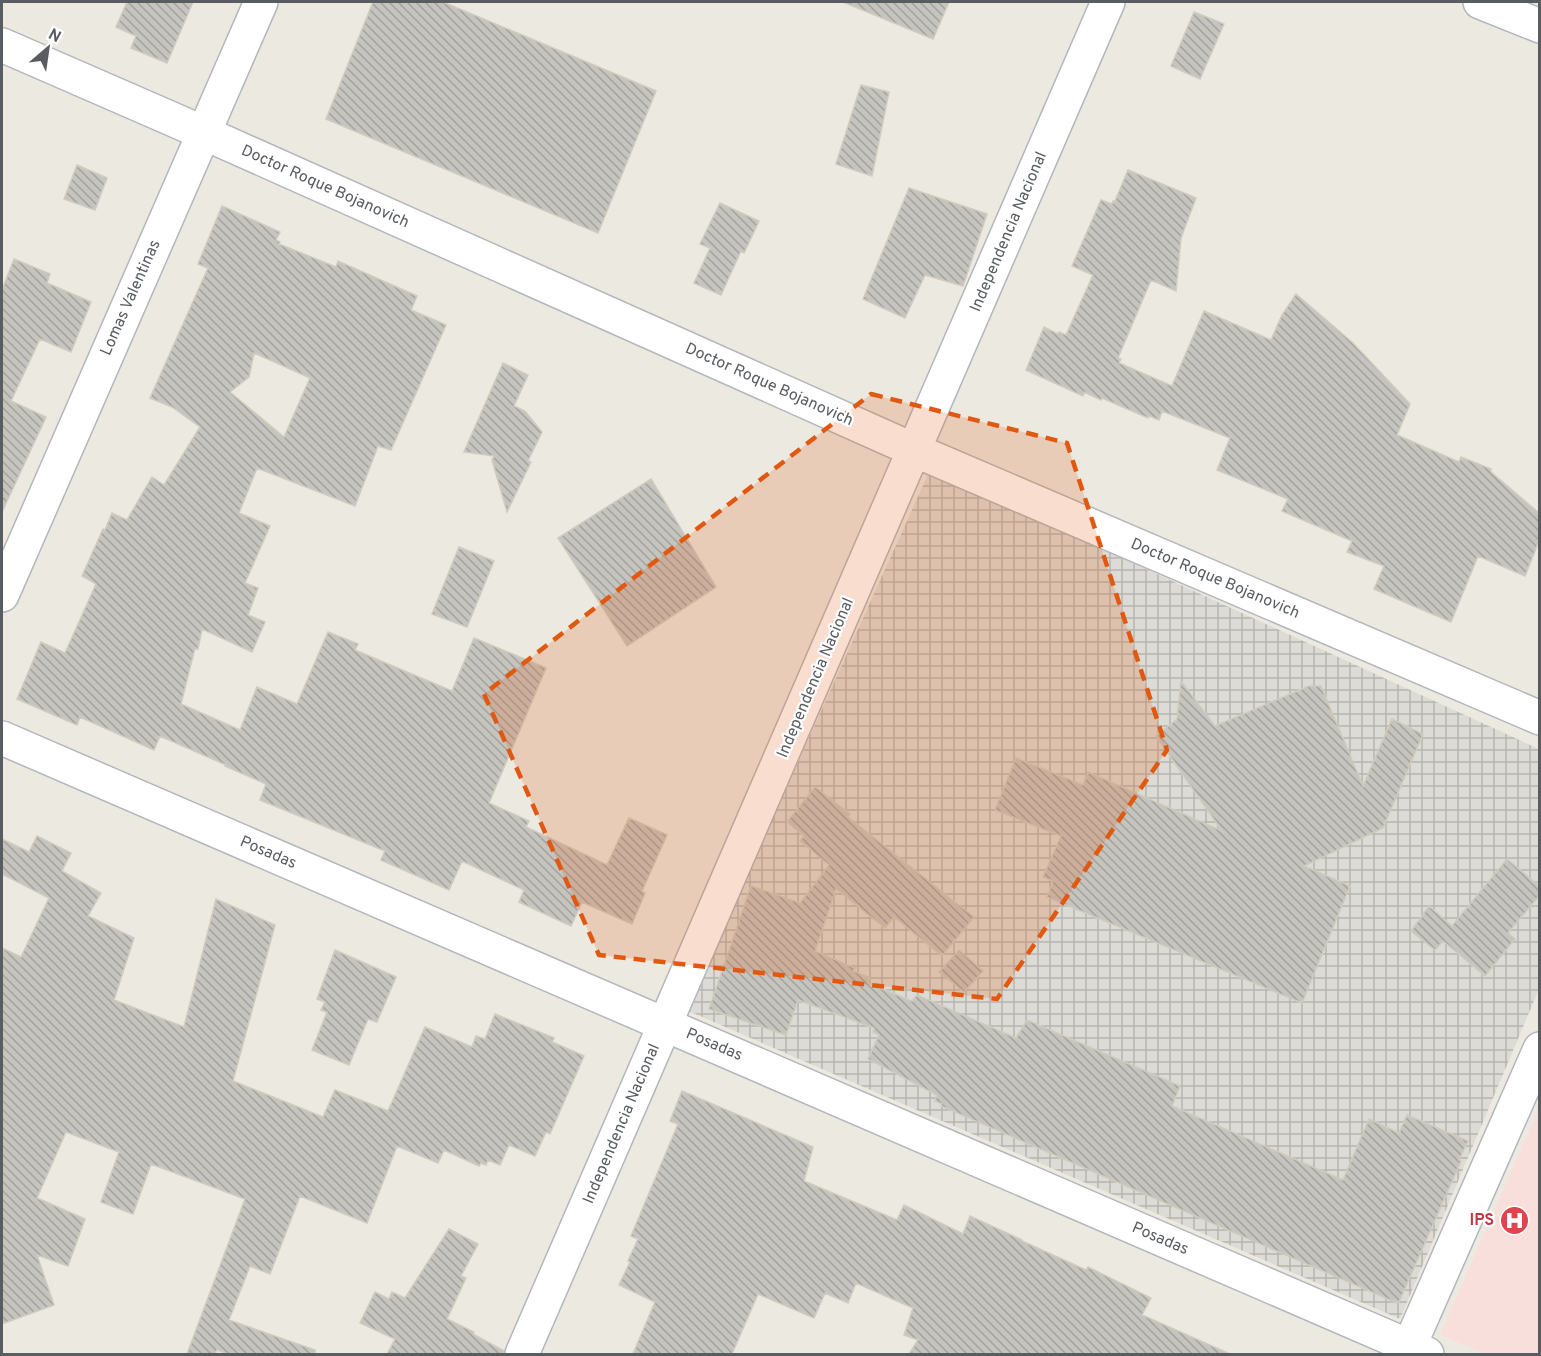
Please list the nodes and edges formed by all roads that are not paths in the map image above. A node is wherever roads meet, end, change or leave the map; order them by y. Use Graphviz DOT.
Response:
graph roads {
  1 [pos="261,2"];
  2 [pos="1108,2"];
  3 [pos="1480,2"];
  4 [pos="1539,26"];
  5 [pos="2,45"];
  6 [pos="204,133"];
  7 [pos="915,450"];
  8 [pos="2,595"];
  9 [pos="1539,718"];
  10 [pos="2,738"];
  11 [pos="665,1024"];
  12 [pos="1539,1049"];
  13 [pos="1418,1351"];
  14 [pos="522,1354"];
  1 -- 6 [label="street, Lomas Valentinas"];
  2 -- 7 [label="street, Independencia Nacional"];
  3 -- 4 [label="street"];
  5 -- 6 [label="street, Doctor Roque Bojanovich"];
  6 -- 7 [label="street, Doctor Roque Bojanovich"];
  6 -- 8 [label="street, Lomas Valentinas"];
  7 -- 9 [label="street, Doctor Roque Bojanovich"];
  7 -- 11 [label="street, Independencia Nacional"];
  10 -- 11 [label="street, Posadas"];
  11 -- 13 [label="street, Posadas"];
  11 -- 14 [label="street, Independencia Nacional"];
  12 -- 13 [label="street"];
}
